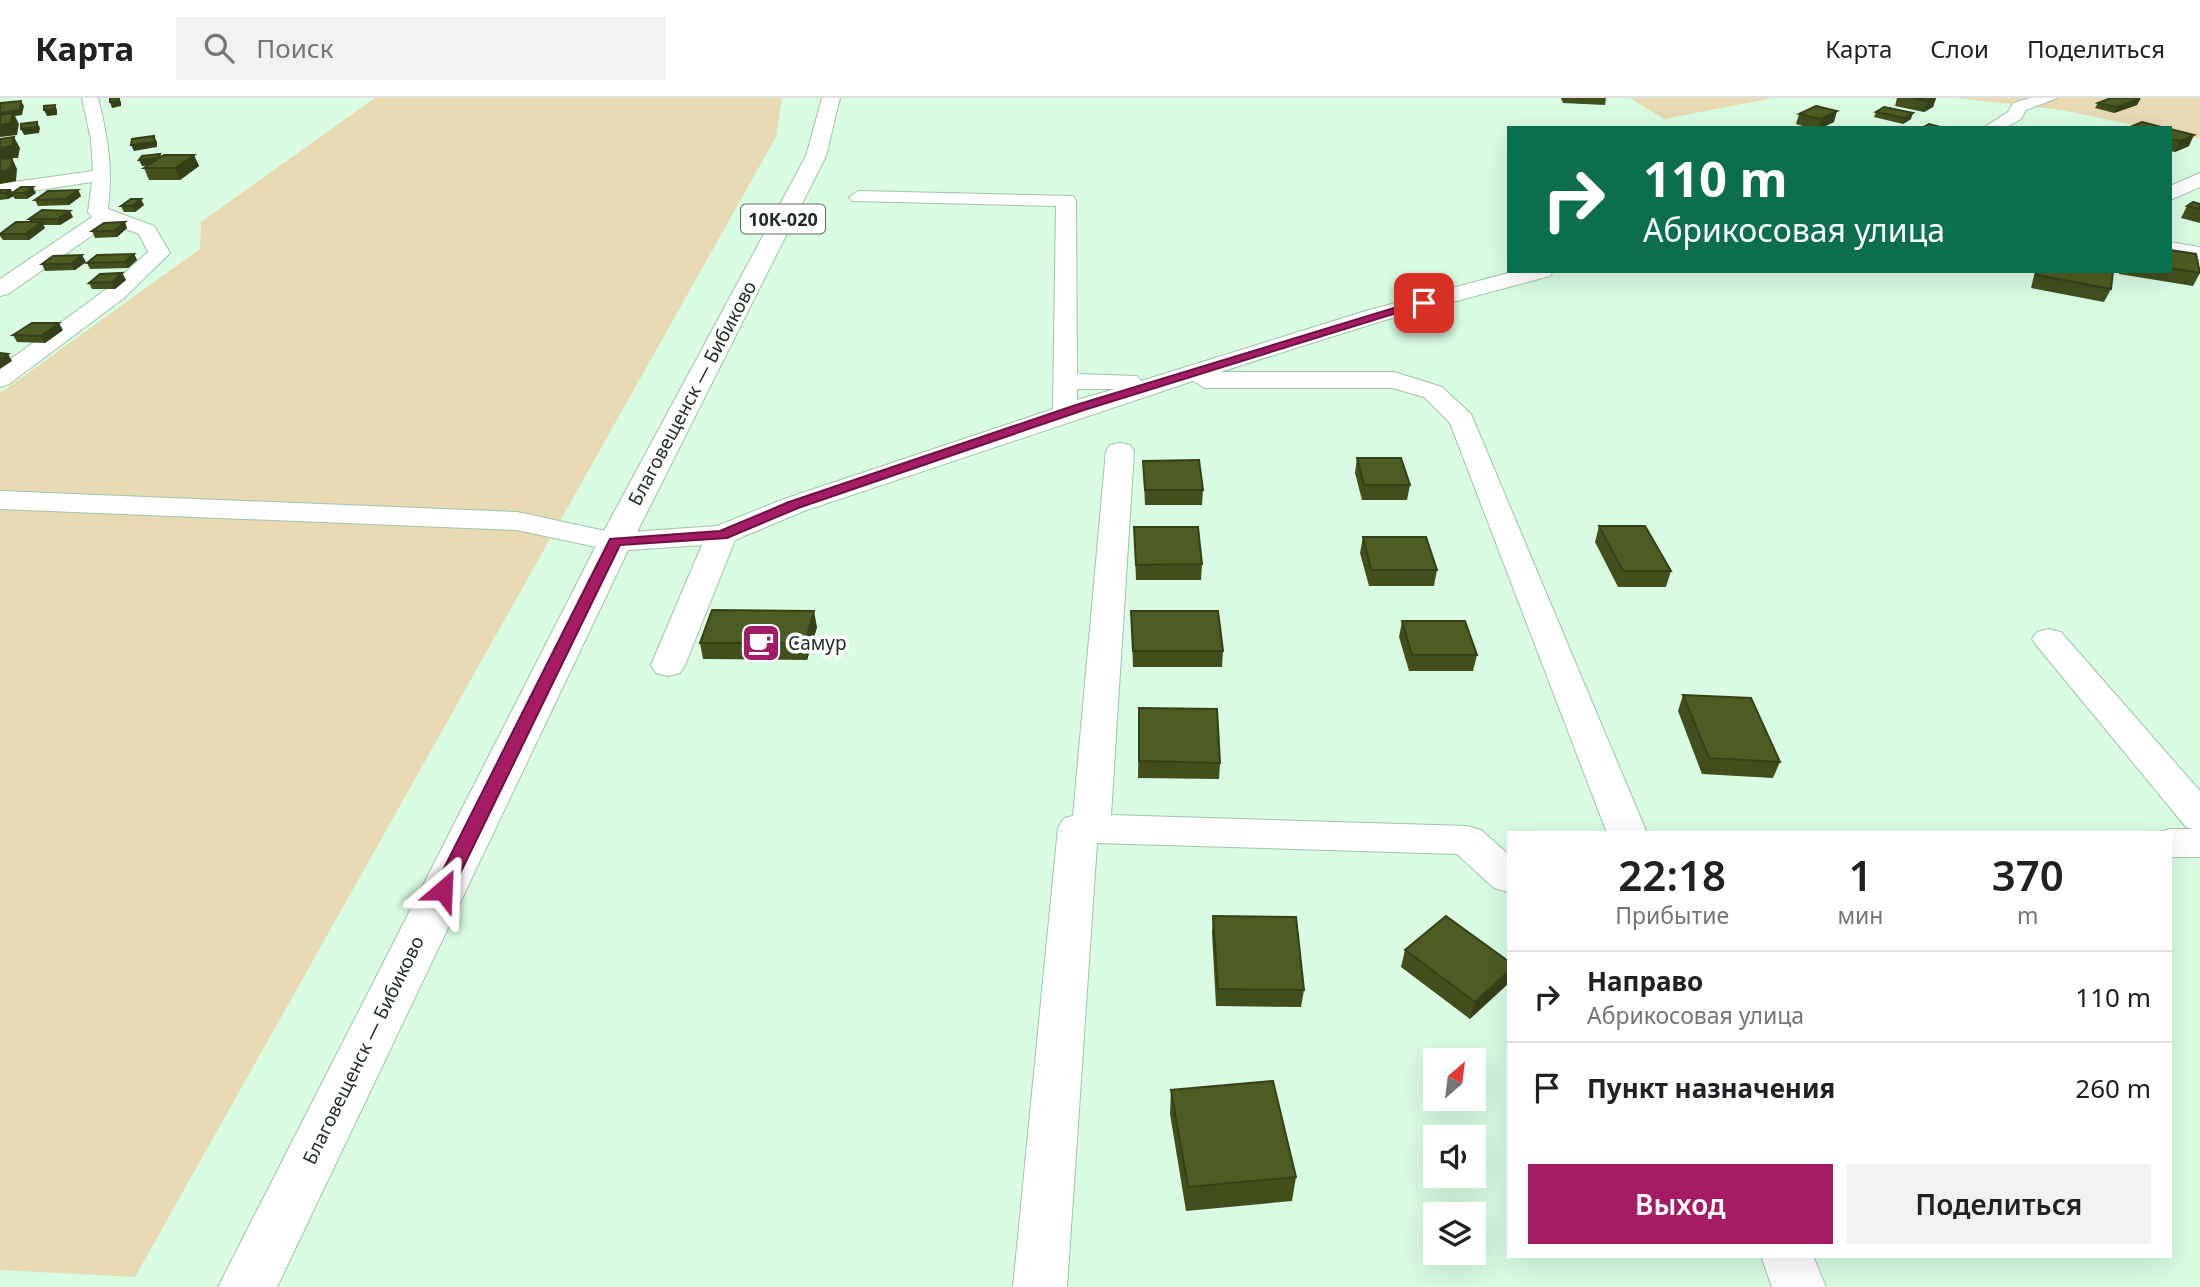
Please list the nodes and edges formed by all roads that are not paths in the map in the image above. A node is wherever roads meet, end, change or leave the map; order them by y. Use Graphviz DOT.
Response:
graph roads {
  1 [pos="90,98"];
  2 [pos="831,98"];
  3 [pos="2049,98"];
  4 [pos="1996,126"];
  5 [pos="103,176"];
  6 [pos="2196,183"];
  7 [pos="0,190"];
  8 [pos="2172,193"];
  9 [pos="859,197"];
  10 [pos="107,216"];
  11 [pos="2172,248"];
  12 [pos="2200,253"];
  13 [pos="1534,273"];
  14 [pos="0,289"];
  15 [pos="0,379"];
  16 [pos="1170,380"];
  17 [pos="1065,382"];
  18 [pos="1064,413"];
  19 [pos="1120,451"];
  20 [pos="0,499"];
  21 [pos="722,535"];
  22 [pos="615,542"];
  23 [pos="2049,639"];
  24 [pos="668,665"];
  25 [pos="2200,817"];
  26 [pos="1091,828"];
  27 [pos="1626,831"];
  28 [pos="1507,839"];
  29 [pos="1467,840"];
  30 [pos="2172,843"];
  31 [pos="2200,843"];
  32 [pos="1507,876"];
  33 [pos="1788,1258"];
  34 [pos="247,1287"];
  35 [pos="1040,1287"];
  36 [pos="1800,1287"];
  1 -- 5 [label="street"];
  2 -- 22 [label="main road, Благовещенск — Бибиково / 10К-020"];
  3 -- 4 [label="street"];
  5 -- 7 [label="street"];
  5 -- 10 [label="street"];
  6 -- 8 [label="street"];
  9 -- 17 [label="street"];
  10 -- 14 [label="street"];
  10 -- 15 [label="street"];
  11 -- 12 [label="street"];
  13 -- 16 [label="street"];
  16 -- 17 [label="street"];
  16 -- 18 [label="street"];
  16 -- 27 [label="street"];
  17 -- 18 [label="street"];
  18 -- 21 [label="street"];
  19 -- 26 [label="street"];
  20 -- 22 [label="street"];
  21 -- 22 [label="street"];
  21 -- 24 [label="street"];
  22 -- 34 [label="main road, Благовещенск — Бибиково / 10К-020"];
  23 -- 25 [label="street"];
  26 -- 29 [label="street"];
  26 -- 35 [label="street"];
  28 -- 29 [label="street"];
  29 -- 32 [label="street"];
  30 -- 31 [label="street"];
  33 -- 36 [label="street"];
}
